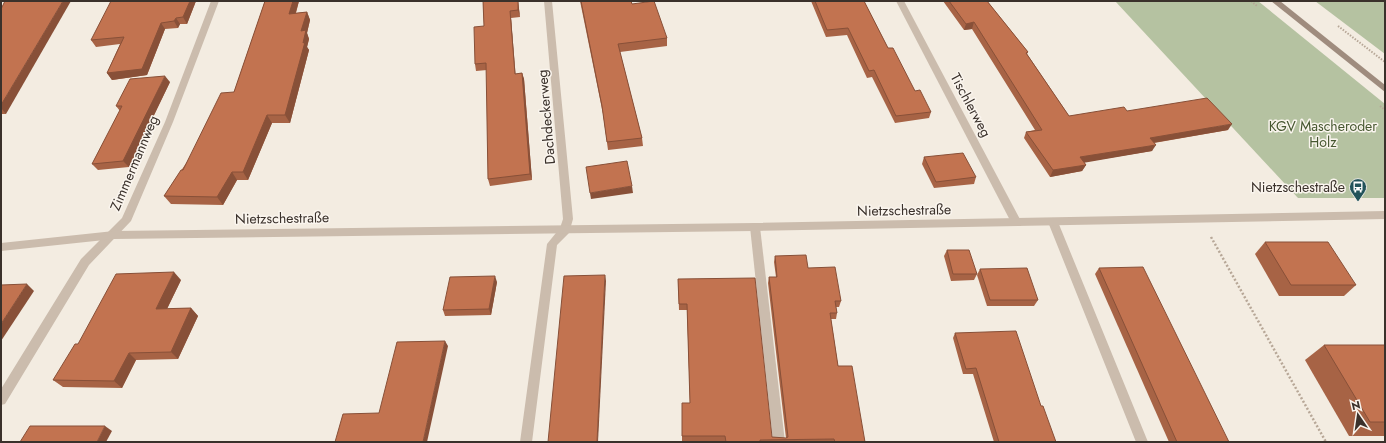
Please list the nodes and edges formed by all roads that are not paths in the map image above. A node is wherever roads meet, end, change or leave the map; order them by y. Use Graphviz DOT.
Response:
graph roads {
  1 [pos="215,1"];
  2 [pos="548,1"];
  3 [pos="900,1"];
  4 [pos="1275,1"];
  5 [pos="1385,89"];
  6 [pos="1385,215"];
  7 [pos="1053,222"];
  8 [pos="1017,223"];
  9 [pos="755,228"];
  10 [pos="565,230"];
  11 [pos="114,235"];
  12 [pos="1,247"];
  13 [pos="1,400"];
  14 [pos="526,442"];
  15 [pos="779,442"];
  16 [pos="1142,442"];
  1 -- 11 [label="street, Zimmermannweg"];
  2 -- 10 [label="street, Dachdeckerweg"];
  3 -- 8 [label="street, Tischlerweg"];
  4 -- 5 [label="main road"];
  6 -- 7 [label="street, Nietzschestraße"];
  7 -- 8 [label="street, Nietzschestraße"];
  7 -- 16 [label="street"];
  8 -- 9 [label="street, Nietzschestraße"];
  9 -- 10 [label="street, Nietzschestraße"];
  9 -- 15 [label="street"];
  10 -- 11 [label="street, Nietzschestraße"];
  10 -- 14 [label="street"];
  11 -- 12 [label="street, Nietzschestraße"];
  11 -- 13 [label="street, Zimmermannweg"];
}
